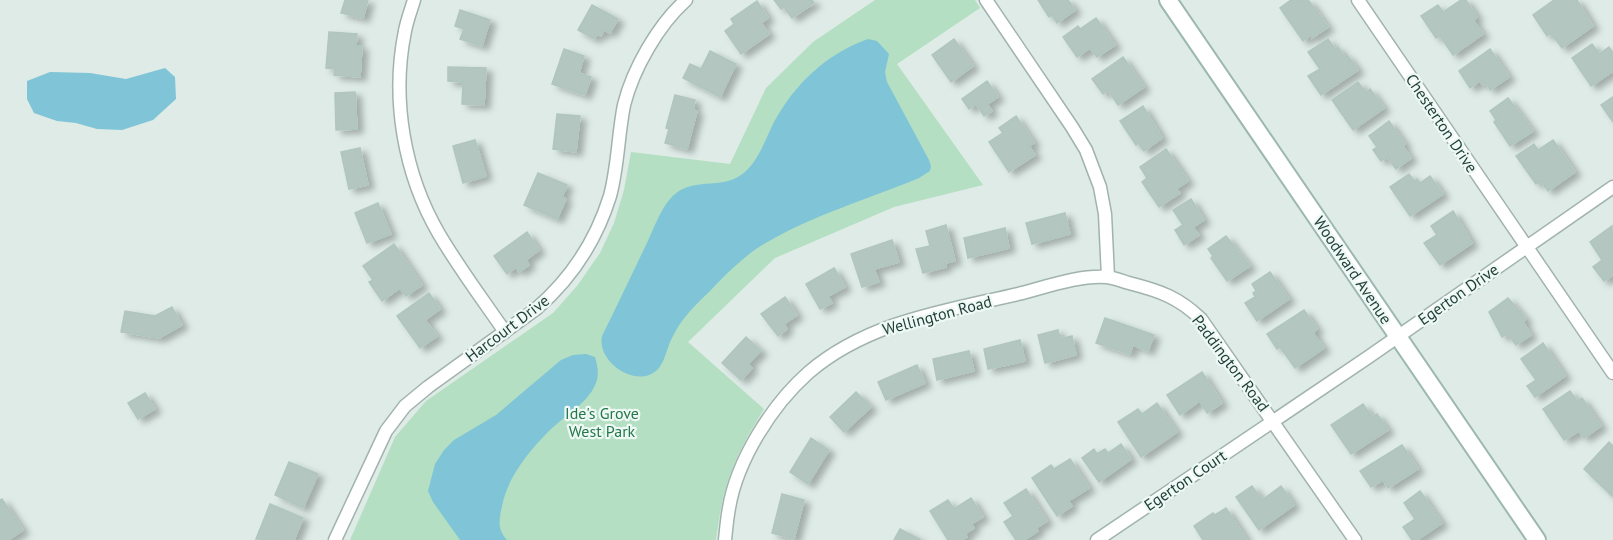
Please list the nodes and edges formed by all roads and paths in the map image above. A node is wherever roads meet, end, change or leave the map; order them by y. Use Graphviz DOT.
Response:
graph roads {
  1 [pos="414,0"];
  2 [pos="686,0"];
  3 [pos="986,0"];
  4 [pos="1168,0"];
  5 [pos="1358,0"];
  6 [pos="1613,187"];
  7 [pos="1527,247"];
  8 [pos="1108,277"];
  9 [pos="506,332"];
  10 [pos="1398,336"];
  11 [pos="1613,373"];
  12 [pos="1273,420"];
  13 [pos="335,540"];
  14 [pos="725,540"];
  15 [pos="1097,540"];
  16 [pos="1355,540"];
  17 [pos="1538,540"];
  1 -- 9 [label="street"];
  2 -- 9 [label="street, Harcourt Drive"];
  3 -- 8 [label="street"];
  4 -- 10 [label="main road, Woodward Avenue"];
  5 -- 7 [label="street, Chesterton Drive"];
  6 -- 7 [label="street, Egerton Drive"];
  7 -- 10 [label="street, Egerton Drive"];
  7 -- 11 [label="street, Chesterton Drive"];
  8 -- 12 [label="street, Paddington Road"];
  8 -- 14 [label="street, Wellington Road"];
  9 -- 13 [label="street, Harcourt Drive"];
  10 -- 12 [label="street, Egerton Drive"];
  10 -- 17 [label="main road, Woodward Avenue"];
  12 -- 15 [label="street, Egerton Court"];
  12 -- 16 [label="street, Paddington Road"];
}
